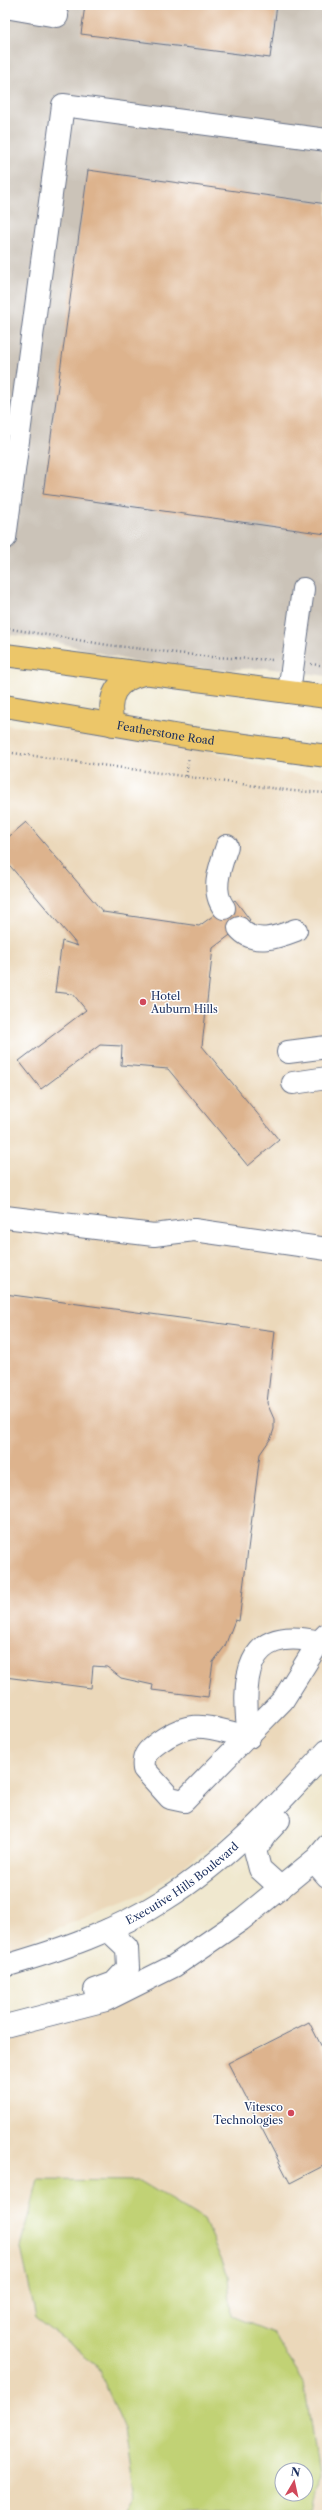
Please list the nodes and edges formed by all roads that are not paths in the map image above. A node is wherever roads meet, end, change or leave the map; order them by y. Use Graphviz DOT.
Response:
graph roads {
  1 [pos="5,7"];
  2 [pos="57,16"];
  3 [pos="327,140"];
  4 [pos="5,538"];
  5 [pos="303,589"];
  6 [pos="5,655"];
  7 [pos="143,674"];
  8 [pos="289,692"];
  9 [pos="327,697"];
  10 [pos="5,706"];
  11 [pos="113,725"];
  12 [pos="327,756"];
  13 [pos="227,846"];
  14 [pos="224,908"];
  15 [pos="239,928"];
  16 [pos="296,930"];
  17 [pos="327,1047"];
  18 [pos="288,1052"];
  19 [pos="327,1078"];
  20 [pos="293,1083"];
  21 [pos="5,1216"];
  22 [pos="327,1249"];
  23 [pos="323,1638"];
  24 [pos="327,1751"];
  25 [pos="327,1763"];
  26 [pos="323,1861"];
  27 [pos="281,1888"];
  28 [pos="108,1930"];
  29 [pos="5,1966"];
  30 [pos="29,2021"];
  31 [pos="5,2026"];
  1 -- 2 [label="street"];
  3 -- 4 [label="street"];
  5 -- 8 [label="street"];
  6 -- 7 [label="main road"];
  7 -- 8 [label="main road"];
  7 -- 11 [label="main road"];
  8 -- 9 [label="main road"];
  10 -- 11 [label="main road, Featherstone Road"];
  11 -- 12 [label="main road, Featherstone Road"];
  13 -- 14 [label="street"];
  15 -- 16 [label="street"];
  17 -- 18 [label="street"];
  19 -- 20 [label="street"];
  21 -- 22 [label="street"];
  23 -- 23 [label="street"];
  24 -- 28 [label="street, Executive Hills Boulevard"];
  25 -- 27 [label="street"];
  26 -- 27 [label="street"];
  27 -- 30 [label="street"];
  28 -- 29 [label="street, Executive Hills Boulevard"];
  28 -- 30 [label="street"];
  30 -- 31 [label="street"];
}
